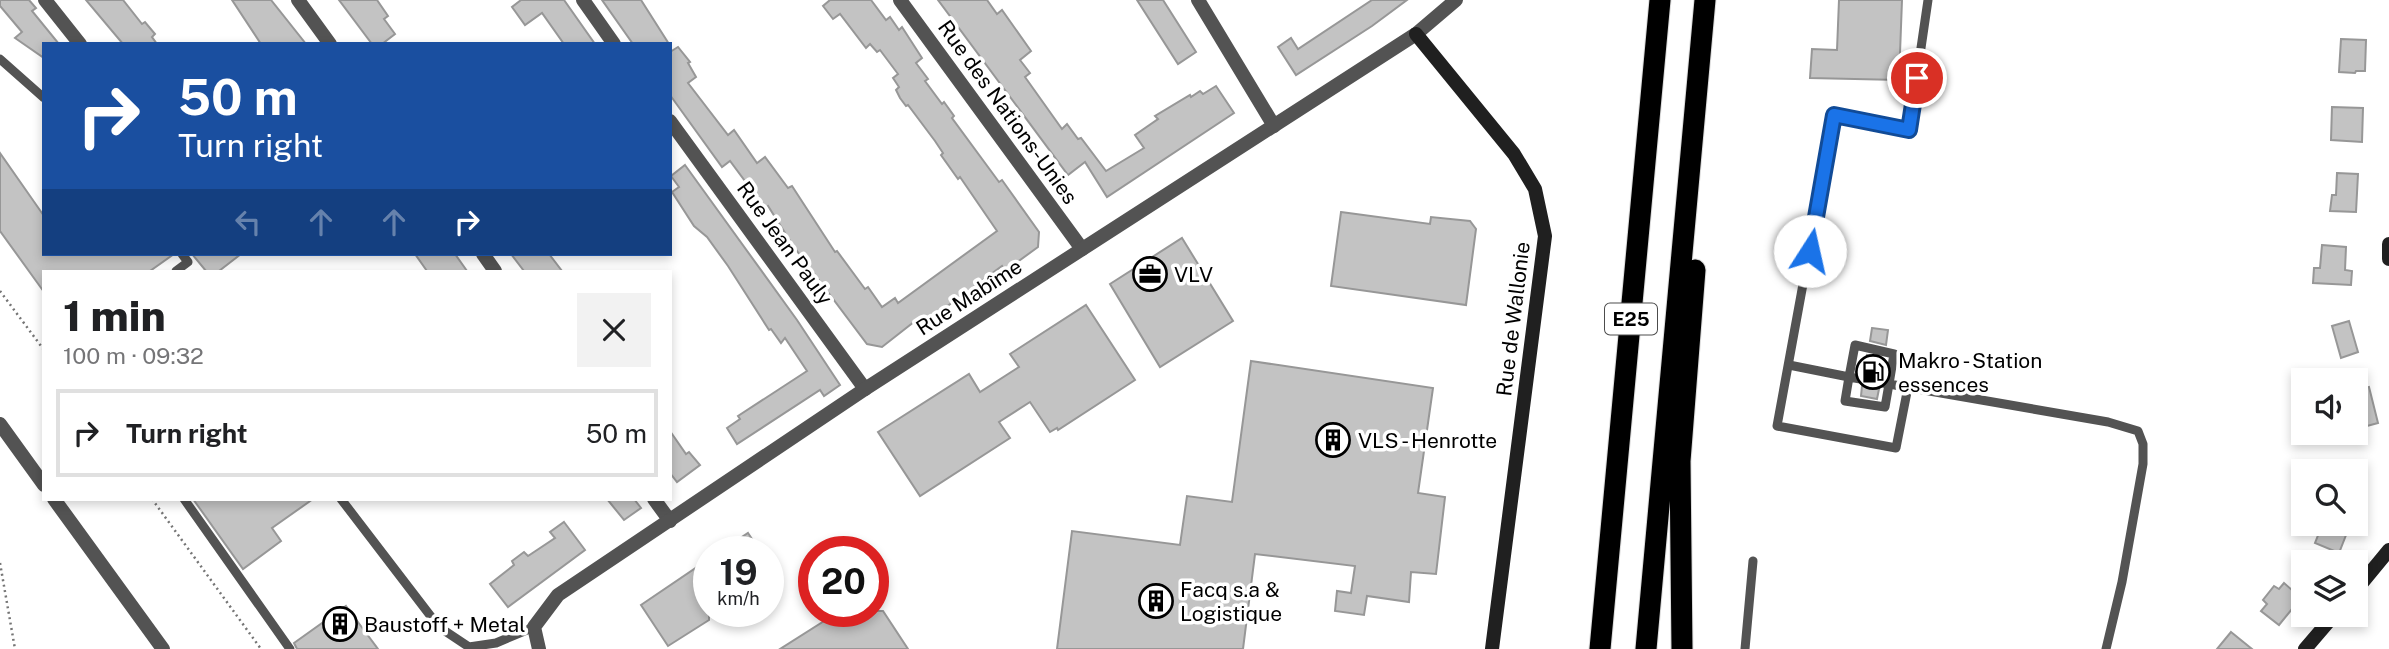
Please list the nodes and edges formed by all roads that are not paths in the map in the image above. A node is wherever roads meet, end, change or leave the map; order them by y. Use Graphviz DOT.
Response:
graph roads {
  1 [pos="45,0"];
  2 [pos="298,0"];
  3 [pos="583,0"];
  4 [pos="900,0"];
  5 [pos="1198,0"];
  6 [pos="1456,0"];
  7 [pos="1660,0"];
  8 [pos="1705,0"];
  9 [pos="1928,0"];
  10 [pos="1416,34"];
  11 [pos="78,42"];
  12 [pos="329,42"];
  13 [pos="613,42"];
  14 [pos="1700,56"];
  15 [pos="0,59"];
  16 [pos="42,96"];
  17 [pos="672,124"];
  18 [pos="1274,126"];
  19 [pos="2389,244"];
  20 [pos="1082,249"];
  21 [pos="184,256"];
  22 [pos="2389,259"];
  23 [pos="177,270"];
  24 [pos="1789,365"];
  25 [pos="1849,377"];
  26 [pos="1889,384"];
  27 [pos="1908,387"];
  28 [pos="865,389"];
  29 [pos="0,424"];
  30 [pos="42,482"];
  31 [pos="55,501"];
  32 [pos="185,501"];
  33 [pos="343,501"];
  34 [pos="655,501"];
  35 [pos="670,521"];
  36 [pos="2389,551"];
  37 [pos="1754,561"];
  38 [pos="2368,576"];
  39 [pos="534,627"];
  40 [pos="2324,627"];
  41 [pos="1598,646"];
  42 [pos="163,649"];
  43 [pos="290,649"];
  44 [pos="540,649"];
  45 [pos="1492,649"];
  46 [pos="1646,649"];
  47 [pos="1682,649"];
  48 [pos="1745,649"];
  49 [pos="2106,649"];
  50 [pos="2305,649"];
  1 -- 11 [label="street"];
  2 -- 12 [label="street"];
  3 -- 13 [label="street"];
  4 -- 20 [label="street, Rue des Nations-Unies"];
  5 -- 18 [label="street"];
  6 -- 10 [label="street, Rue Mabîme"];
  7 -- 41 [label="highway, E25"];
  8 -- 14 [label="highway, E25"];
  9 -- 24 [label="lane"];
  10 -- 18 [label="street, Rue Mabîme"];
  10 -- 45 [label="street, Rue de Wallonie"];
  14 -- 46 [label="highway, E25"];
  14 -- 47 [label="highway"];
  15 -- 16 [label="lane"];
  17 -- 28 [label="street, Rue Jean Pauly"];
  18 -- 20 [label="street, Rue Mabîme"];
  19 -- 22 [label="street"];
  20 -- 28 [label="street, Rue Mabîme"];
  21 -- 23 [label="lane"];
  24 -- 25 [label="lane"];
  24 -- 27 [label="lane"];
  25 -- 26 [label="lane"];
  25 -- 26 [label="lane"];
  25 -- 26 [label="lane"];
  26 -- 27 [label="lane"];
  27 -- 49 [label="lane"];
  28 -- 35 [label="street, Rue Mabîme"];
  29 -- 30 [label="street"];
  31 -- 42 [label="street"];
  32 -- 43 [label="lane"];
  33 -- 39 [label="lane"];
  34 -- 35 [label="street"];
  35 -- 39 [label="street, Rue Mabîme"];
  36 -- 38 [label="street"];
  37 -- 48 [label="lane"];
  39 -- 44 [label="street"];
  40 -- 50 [label="street"];
}
